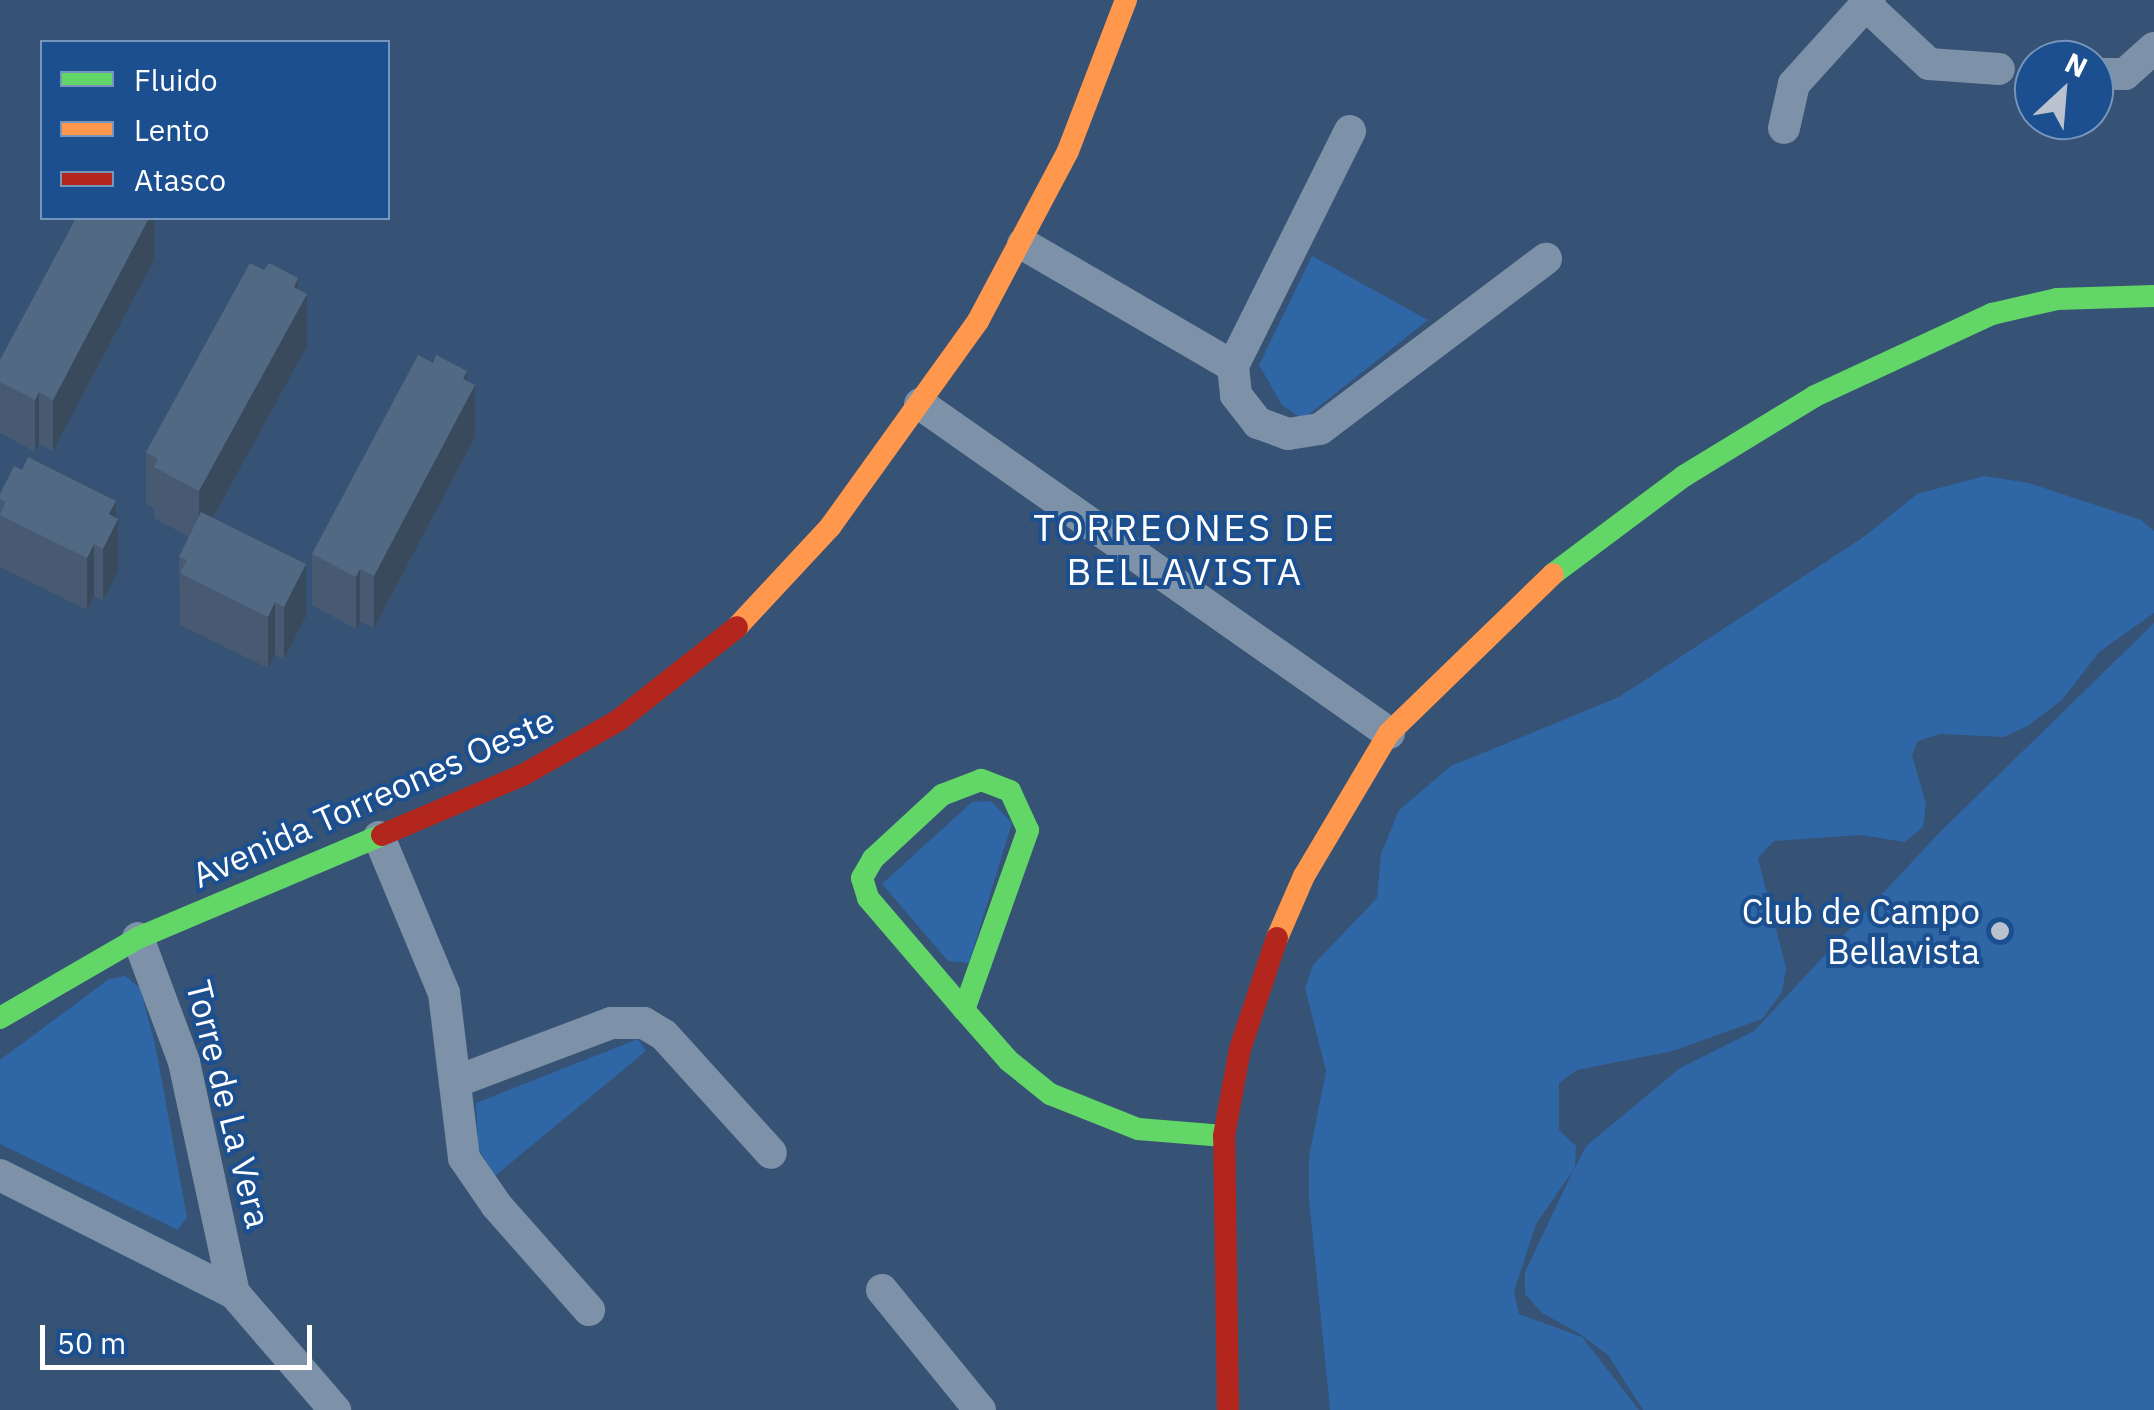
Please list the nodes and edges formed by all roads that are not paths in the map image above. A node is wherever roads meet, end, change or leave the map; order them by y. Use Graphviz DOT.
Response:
graph roads {
  1 [pos="1126,0"];
  2 [pos="1868,2"];
  3 [pos="2154,48"];
  4 [pos="1999,69"];
  5 [pos="2114,74"];
  6 [pos="1784,128"];
  7 [pos="1350,131"];
  8 [pos="1023,244"];
  9 [pos="1546,260"];
  10 [pos="2154,296"];
  11 [pos="1233,366"];
  12 [pos="920,404"];
  13 [pos="1388,734"];
  14 [pos="379,838"];
  15 [pos="138,938"];
  16 [pos="964,1010"];
  17 [pos="0,1018"];
  18 [pos="455,1082"];
  19 [pos="1224,1136"];
  20 [pos="771,1153"];
  21 [pos="0,1175"];
  22 [pos="882,1290"];
  23 [pos="234,1292"];
  24 [pos="589,1310"];
  25 [pos="336,1410"];
  26 [pos="980,1410"];
  27 [pos="1228,1410"];
  1 -- 8 [label="street, Avenida Torreones Oeste"];
  2 -- 4 [label="street"];
  2 -- 6 [label="street"];
  3 -- 5 [label="street"];
  7 -- 11 [label="street"];
  8 -- 11 [label="street"];
  8 -- 12 [label="street, Avenida Torreones Oeste"];
  9 -- 11 [label="street"];
  10 -- 13 [label="street"];
  12 -- 13 [label="street"];
  12 -- 14 [label="street, Avenida Torreones Oeste"];
  13 -- 19 [label="street"];
  14 -- 15 [label="street, Avenida Torreones Oeste"];
  14 -- 18 [label="street"];
  15 -- 17 [label="street, Avenida Torreones Oeste"];
  15 -- 23 [label="street, Torre de La Vera"];
  16 -- 16 [label="street"];
  16 -- 19 [label="street"];
  18 -- 20 [label="street"];
  18 -- 24 [label="street"];
  19 -- 27 [label="street"];
  21 -- 23 [label="street, Torre de La Vera"];
  22 -- 26 [label="street"];
  23 -- 25 [label="street, Torre de La Vera"];
}
